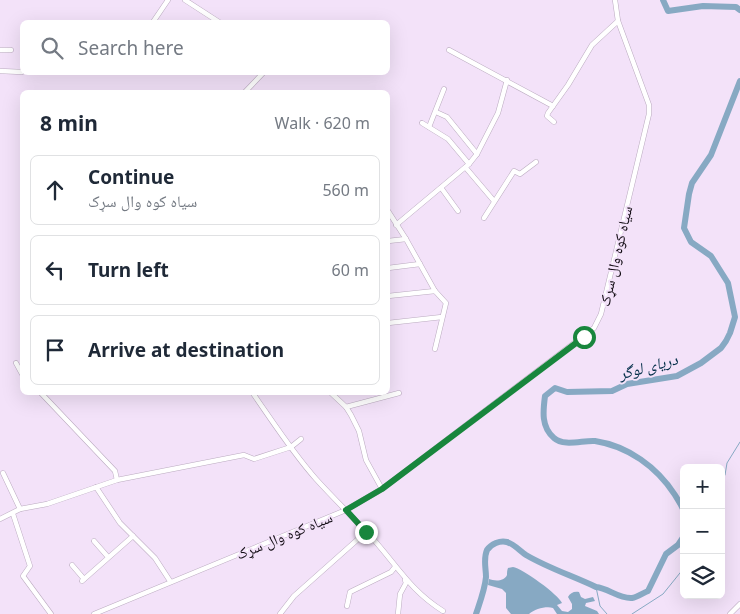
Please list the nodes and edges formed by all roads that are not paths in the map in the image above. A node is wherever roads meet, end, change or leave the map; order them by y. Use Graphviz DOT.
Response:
graph roads {
  1 [pos="168,0"];
  2 [pos="185,0"];
  3 [pos="616,0"];
  4 [pos="154,20"];
  5 [pos="216,20"];
  6 [pos="618,21"];
  7 [pos="0,50"];
  8 [pos="11,50"];
  9 [pos="449,50"];
  10 [pos="0,71"];
  11 [pos="20,72"];
  12 [pos="261,75"];
  13 [pos="507,80"];
  14 [pos="444,88"];
  15 [pos="247,90"];
  16 [pos="553,106"];
  17 [pos="436,112"];
  18 [pos="554,122"];
  19 [pos="422,123"];
  20 [pos="429,127"];
  21 [pos="477,154"];
  22 [pos="536,162"];
  23 [pos="468,166"];
  24 [pos="442,188"];
  25 [pos="494,201"];
  26 [pos="458,211"];
  27 [pos="390,214"];
  28 [pos="484,218"];
  29 [pos="396,225"];
  30 [pos="406,239"];
  31 [pos="390,241"];
  32 [pos="420,264"];
  33 [pos="390,268"];
  34 [pos="436,290"];
  35 [pos="390,296"];
  36 [pos="442,317"];
  37 [pos="390,323"];
  38 [pos="435,349"];
  39 [pos="16,363"];
  40 [pos="20,369"];
  41 [pos="399,393"];
  42 [pos="43,395"];
  43 [pos="254,395"];
  44 [pos="333,395"];
  45 [pos="346,407"];
  46 [pos="301,439"];
  47 [pos="290,447"];
  48 [pos="3,473"];
  49 [pos="117,480"];
  50 [pos="96,487"];
  51 [pos="382,489"];
  52 [pos="20,509"];
  53 [pos="346,510"];
  54 [pos="13,514"];
  55 [pos="0,518"];
  56 [pos="366,532"];
  57 [pos="133,536"];
  58 [pos="94,540"];
  59 [pos="108,557"];
  60 [pos="72,565"];
  61 [pos="395,568"];
  62 [pos="402,575"];
  63 [pos="170,581"];
  64 [pos="740,604"];
  65 [pos="347,606"];
  66 [pos="443,611"];
  67 [pos="51,614"];
  68 [pos="94,614"];
  69 [pos="280,614"];
  70 [pos="398,614"];
  71 [pos="730,614"];
  1 -- 4 [label="street"];
  2 -- 5 [label="street"];
  3 -- 6 [label="street, سیاه کوه وال سړک"];
  6 -- 16 [label="street"];
  6 -- 51 [label="street, سیاه کوه وال سړک"];
  7 -- 8 [label="street"];
  9 -- 13 [label="street"];
  10 -- 11 [label="street"];
  12 -- 15 [label="street"];
  13 -- 16 [label="street"];
  13 -- 21 [label="street"];
  14 -- 17 [label="street"];
  16 -- 18 [label="street"];
  17 -- 20 [label="street"];
  17 -- 21 [label="street"];
  19 -- 20 [label="street"];
  20 -- 23 [label="street"];
  21 -- 23 [label="street"];
  22 -- 25 [label="street"];
  23 -- 24 [label="street"];
  23 -- 25 [label="street"];
  24 -- 26 [label="street"];
  24 -- 29 [label="street"];
  25 -- 28 [label="street"];
  27 -- 29 [label="street"];
  29 -- 30 [label="street"];
  30 -- 31 [label="street"];
  30 -- 32 [label="street"];
  32 -- 33 [label="street"];
  32 -- 34 [label="street"];
  34 -- 35 [label="street"];
  34 -- 36 [label="street"];
  36 -- 37 [label="street"];
  36 -- 38 [label="street"];
  39 -- 40 [label="street"];
  41 -- 45 [label="street"];
  42 -- 49 [label="street"];
  43 -- 47 [label="street"];
  44 -- 45 [label="street"];
  45 -- 51 [label="street"];
  46 -- 47 [label="street"];
  47 -- 49 [label="street"];
  47 -- 53 [label="street"];
  48 -- 52 [label="street"];
  49 -- 50 [label="street"];
  50 -- 52 [label="street"];
  50 -- 57 [label="street"];
  51 -- 53 [label="street, سیاه کوه وال سړک"];
  52 -- 54 [label="street"];
  53 -- 56 [label="street"];
  53 -- 63 [label="street, سیاه کوه وال سړک"];
  54 -- 55 [label="street"];
  54 -- 67 [label="street"];
  56 -- 61 [label="street"];
  56 -- 69 [label="street"];
  57 -- 59 [label="street"];
  57 -- 63 [label="street"];
  58 -- 59 [label="street"];
  59 -- 60 [label="street"];
  61 -- 62 [label="street"];
  61 -- 65 [label="street"];
  62 -- 66 [label="street"];
  62 -- 70 [label="street"];
  63 -- 68 [label="street, سیاه کوه وال سړک"];
  64 -- 71 [label="street"];
}
